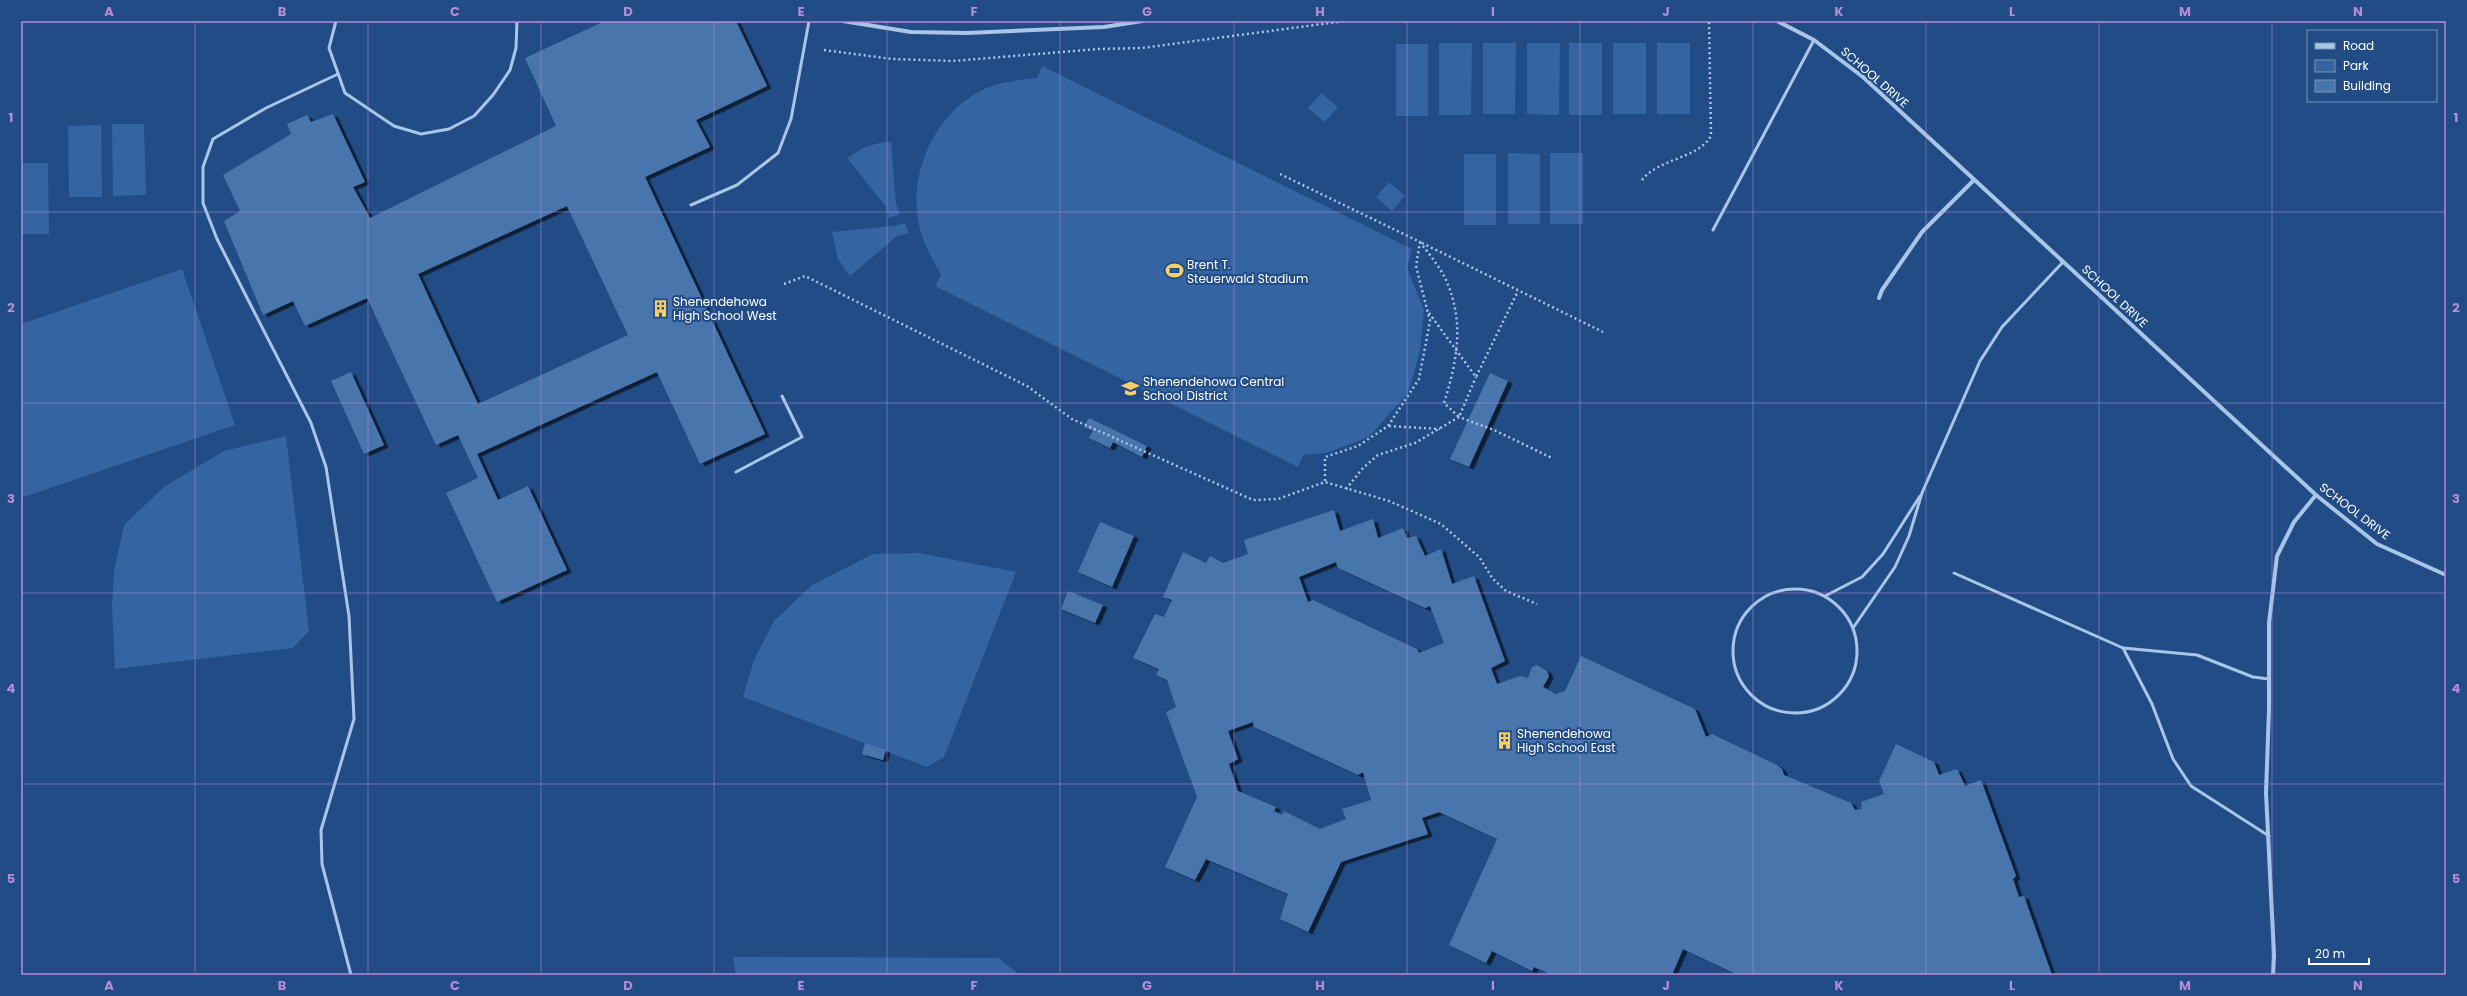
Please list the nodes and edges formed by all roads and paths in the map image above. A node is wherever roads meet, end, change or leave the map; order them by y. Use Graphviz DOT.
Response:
graph roads {
  1 [pos="336,21"];
  2 [pos="517,21"];
  3 [pos="809,21"];
  4 [pos="843,21"];
  5 [pos="1142,21"];
  6 [pos="1345,21"];
  7 [pos="1709,21"];
  8 [pos="1777,21"];
  9 [pos="1814,40"];
  10 [pos="824,50"];
  11 [pos="338,74"];
  12 [pos="1280,174"];
  13 [pos="1642,180"];
  14 [pos="1974,180"];
  15 [pos="691,205"];
  16 [pos="1713,230"];
  17 [pos="1420,242"];
  18 [pos="2064,262"];
  19 [pos="784,284"];
  20 [pos="1518,291"];
  21 [pos="1879,298"];
  22 [pos="1429,313"];
  23 [pos="1602,332"];
  24 [pos="1457,349"];
  25 [pos="1476,377"];
  26 [pos="782,396"];
  27 [pos="1459,417"];
  28 [pos="1388,426"];
  29 [pos="1440,429"];
  30 [pos="1552,458"];
  31 [pos="736,472"];
  32 [pos="1325,482"];
  33 [pos="1346,488"];
  34 [pos="1922,493"];
  35 [pos="2316,495"];
  36 [pos="1954,573"];
  37 [pos="2446,575"];
  38 [pos="1825,596"];
  39 [pos="1537,604"];
  40 [pos="1853,628"];
  41 [pos="2123,648"];
  42 [pos="2270,679"];
  43 [pos="2268,836"];
  44 [pos="351,975"];
  45 [pos="2273,975"];
  1 -- 11 [label="lane"];
  2 -- 11 [label="lane"];
  3 -- 15 [label="lane"];
  4 -- 5 [label="street"];
  6 -- 10 [label="path"];
  7 -- 13 [label="path"];
  8 -- 9 [label="street, SCHOOL DRIVE"];
  9 -- 14 [label="street, SCHOOL DRIVE"];
  9 -- 16 [label="lane"];
  11 -- 44 [label="lane"];
  12 -- 17 [label="path"];
  14 -- 18 [label="street, SCHOOL DRIVE"];
  14 -- 21 [label="street"];
  17 -- 20 [label="path"];
  17 -- 22 [label="path"];
  17 -- 24 [label="path"];
  18 -- 34 [label="lane"];
  18 -- 35 [label="street, SCHOOL DRIVE"];
  19 -- 32 [label="path"];
  20 -- 23 [label="path"];
  20 -- 25 [label="path"];
  22 -- 24 [label="path"];
  22 -- 28 [label="path"];
  24 -- 25 [label="path"];
  24 -- 27 [label="path"];
  25 -- 27 [label="path"];
  26 -- 31 [label="lane"];
  27 -- 29 [label="path"];
  27 -- 30 [label="path"];
  28 -- 29 [label="path"];
  28 -- 32 [label="path"];
  29 -- 33 [label="path"];
  32 -- 33 [label="path"];
  33 -- 39 [label="path"];
  34 -- 38 [label="lane"];
  34 -- 40 [label="lane"];
  35 -- 37 [label="street, SCHOOL DRIVE"];
  35 -- 42 [label="street"];
  36 -- 41 [label="lane"];
  38 -- 40 [label="lane"];
  38 -- 40 [label="lane"];
  41 -- 42 [label="lane"];
  41 -- 43 [label="lane"];
  42 -- 43 [label="street"];
  43 -- 45 [label="street"];
}
